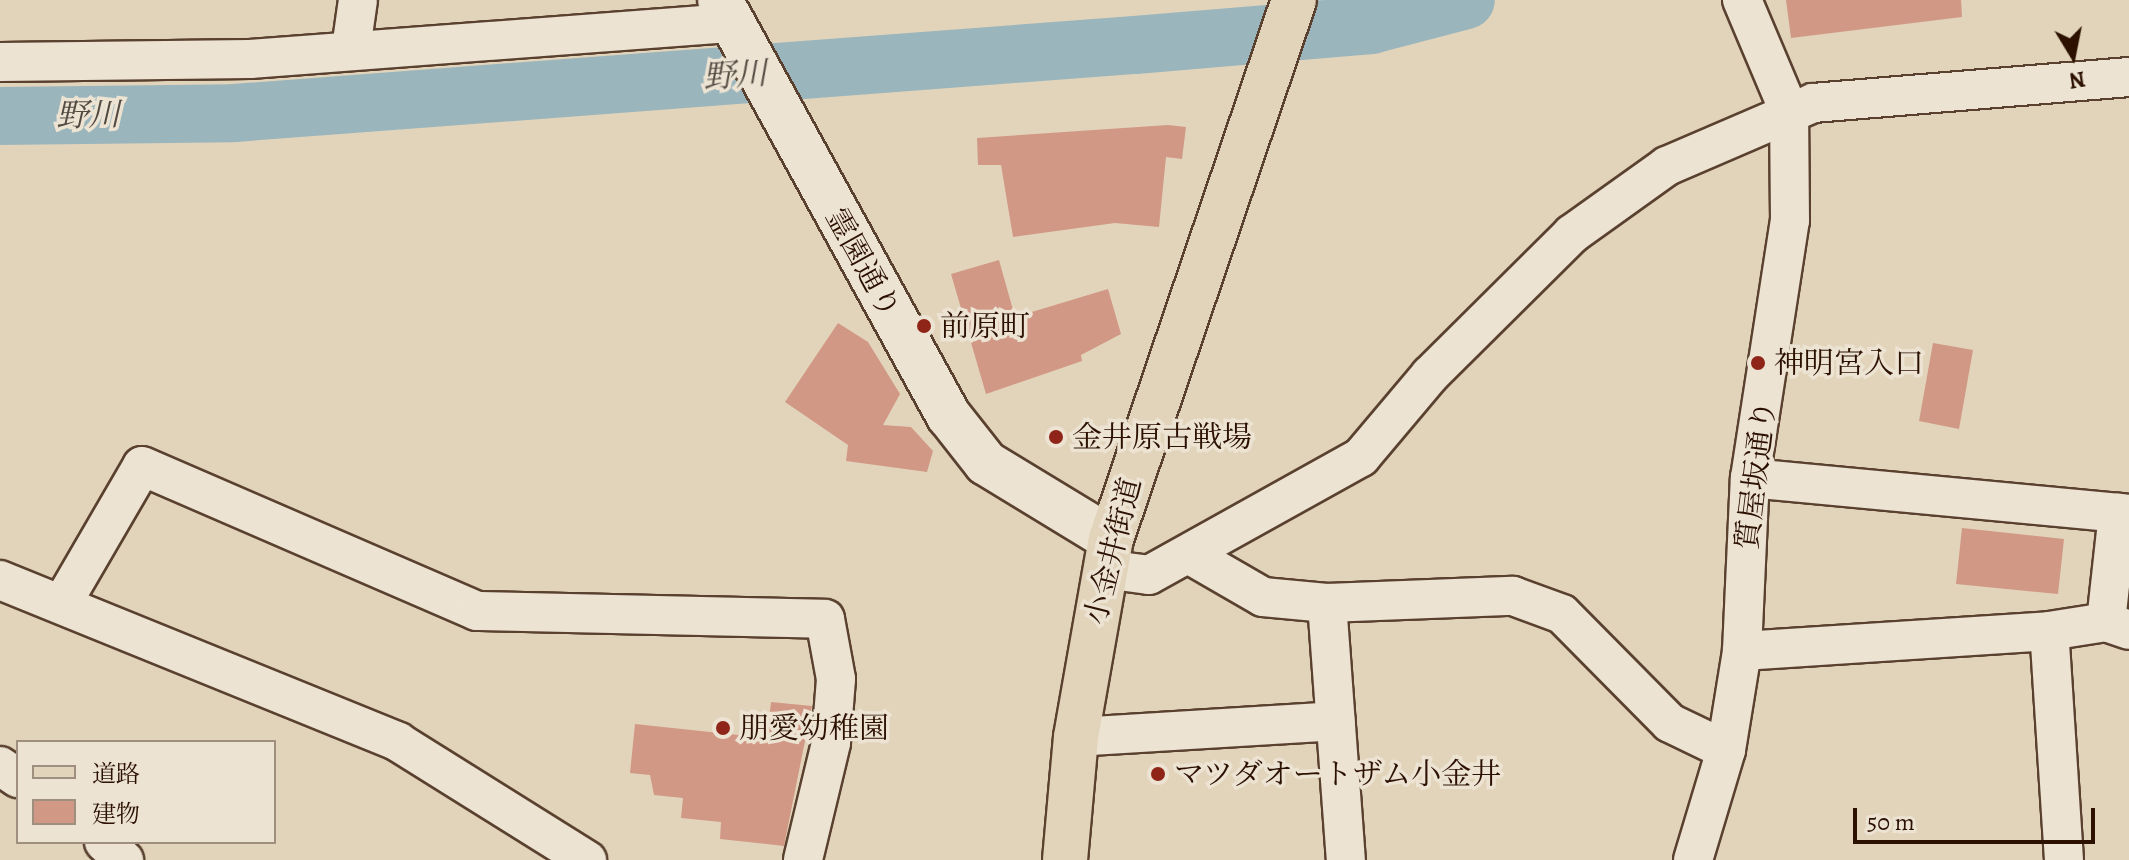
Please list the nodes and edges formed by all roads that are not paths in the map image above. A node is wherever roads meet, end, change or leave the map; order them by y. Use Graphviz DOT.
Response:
graph roads {
  1 [pos="358,0"];
  2 [pos="1294,0"];
  3 [pos="1742,0"];
  4 [pos="727,11"];
  5 [pos="351,49"];
  6 [pos="0,62"];
  7 [pos="2129,77"];
  8 [pos="1789,111"];
  9 [pos="1750,478"];
  10 [pos="2124,514"];
  11 [pos="1107,554"];
  12 [pos="1192,556"];
  13 [pos="0,580"];
  14 [pos="63,602"];
  15 [pos="1327,603"];
  16 [pos="2118,626"];
  17 [pos="2049,631"];
  18 [pos="1742,651"];
  19 [pos="1336,721"];
  20 [pos="1076,737"];
  21 [pos="1726,750"];
  22 [pos="106,844"];
  23 [pos="124,860"];
  24 [pos="587,860"];
  25 [pos="803,860"];
  26 [pos="1065,860"];
  27 [pos="1346,860"];
  28 [pos="1693,860"];
  29 [pos="2064,860"];
  1 -- 5 [label="street"];
  2 -- 11 [label="main road, 小金井街道"];
  3 -- 8 [label="street, 質屋坂通り"];
  4 -- 5 [label="street"];
  4 -- 11 [label="street, 霊園通り"];
  5 -- 6 [label="street"];
  7 -- 8 [label="street"];
  8 -- 9 [label="street, 質屋坂通り"];
  8 -- 12 [label="street"];
  9 -- 10 [label="street"];
  9 -- 18 [label="street, 質屋坂通り"];
  10 -- 16 [label="street"];
  11 -- 12 [label="street"];
  11 -- 20 [label="main road, 小金井街道"];
  12 -- 15 [label="street"];
  13 -- 14 [label="street"];
  14 -- 24 [label="street"];
  14 -- 25 [label="street"];
  15 -- 19 [label="street"];
  15 -- 21 [label="street"];
  16 -- 17 [label="street"];
  17 -- 18 [label="street"];
  17 -- 29 [label="street"];
  18 -- 21 [label="street, 質屋坂通り"];
  19 -- 20 [label="street"];
  19 -- 27 [label="street"];
  20 -- 26 [label="main road, 小金井街道"];
  21 -- 28 [label="street, 質屋坂通り"];
  22 -- 23 [label="street"];
}
